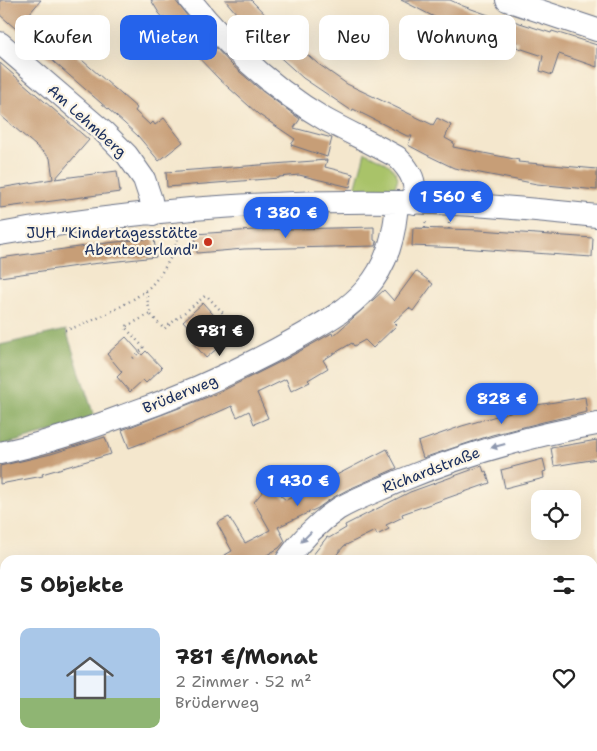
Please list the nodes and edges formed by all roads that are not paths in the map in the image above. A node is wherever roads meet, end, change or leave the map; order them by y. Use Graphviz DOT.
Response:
graph roads {
  1 [pos="190,0"];
  2 [pos="507,0"];
  3 [pos="597,30"];
  4 [pos="0,42"];
  5 [pos="406,202"];
  6 [pos="153,214"];
  7 [pos="597,216"];
  8 [pos="0,234"];
  9 [pos="597,424"];
  10 [pos="0,453"];
  11 [pos="292,555"];
  1 -- 5 [label="street, Brüderweg"];
  2 -- 3 [label="street"];
  4 -- 6 [label="street, Am Lehmberg"];
  5 -- 6 [label="street"];
  5 -- 7 [label="street"];
  5 -- 10 [label="street, Brüderweg"];
  6 -- 8 [label="street"];
  9 -- 11 [label="street, Richardstraße, one-way"];
}
